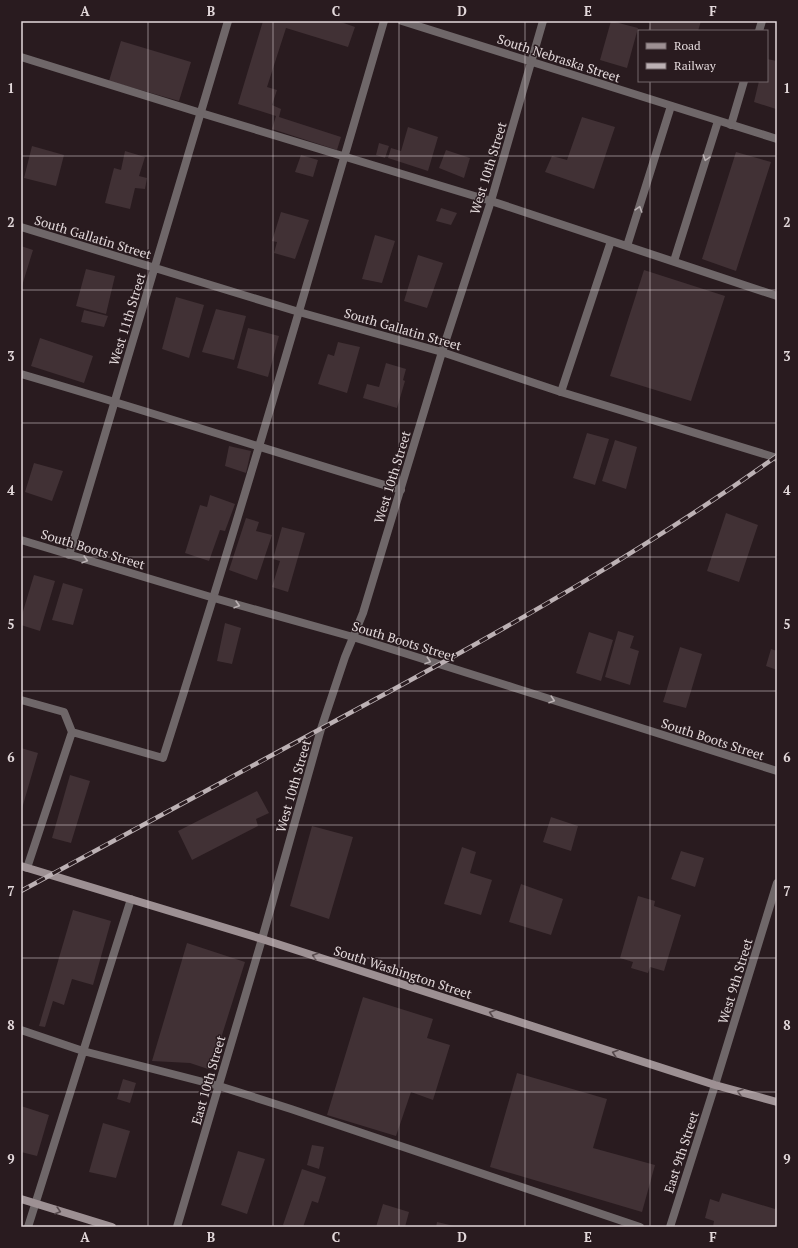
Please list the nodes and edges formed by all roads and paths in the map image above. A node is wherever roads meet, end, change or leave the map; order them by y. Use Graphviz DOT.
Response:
graph roads {
  1 [pos="228,21"];
  2 [pos="384,21"];
  3 [pos="402,21"];
  4 [pos="543,21"];
  5 [pos="21,57"];
  6 [pos="532,61"];
  7 [pos="744,82"];
  8 [pos="671,106"];
  9 [pos="200,113"];
  10 [pos="718,121"];
  11 [pos="731,125"];
  12 [pos="777,139"];
  13 [pos="344,157"];
  14 [pos="491,202"];
  15 [pos="21,228"];
  16 [pos="611,241"];
  17 [pos="627,246"];
  18 [pos="674,261"];
  19 [pos="154,268"];
  20 [pos="777,296"];
  21 [pos="299,312"];
  22 [pos="442,352"];
  23 [pos="21,374"];
  24 [pos="561,392"];
  25 [pos="115,401"];
  26 [pos="259,447"];
  27 [pos="777,458"];
  28 [pos="401,490"];
  29 [pos="21,540"];
  30 [pos="69,555"];
  31 [pos="214,598"];
  32 [pos="353,637"];
  33 [pos="21,700"];
  34 [pos="72,732"];
  35 [pos="777,772"];
  36 [pos="24,867"];
  37 [pos="777,884"];
  38 [pos="131,899"];
  39 [pos="262,939"];
  40 [pos="21,1030"];
  41 [pos="83,1051"];
  42 [pos="716,1085"];
  43 [pos="219,1086"];
  44 [pos="777,1102"];
  45 [pos="21,1199"];
  46 [pos="34,1203"];
  47 [pos="28,1227"];
  48 [pos="112,1227"];
  49 [pos="177,1227"];
  50 [pos="640,1227"];
  51 [pos="670,1227"];
  1 -- 9 [label="street, West 11th Street"];
  2 -- 13 [label="street"];
  3 -- 6 [label="street, South Nebraska Street"];
  4 -- 6 [label="street, West 10th Street"];
  5 -- 9 [label="street"];
  6 -- 8 [label="street, South Nebraska Street"];
  6 -- 14 [label="street, West 10th Street"];
  7 -- 11 [label="street"];
  8 -- 10 [label="street, South Nebraska Street"];
  17 -- 8 [label="street, one-way"];
  9 -- 13 [label="street"];
  9 -- 19 [label="street, West 11th Street"];
  10 -- 11 [label="street, South Nebraska Street"];
  10 -- 18 [label="street, one-way"];
  11 -- 12 [label="street, South Nebraska Street"];
  13 -- 14 [label="street"];
  13 -- 21 [label="street"];
  14 -- 16 [label="street"];
  14 -- 22 [label="street, West 10th Street"];
  15 -- 19 [label="street, South Gallatin Street"];
  16 -- 17 [label="street"];
  16 -- 24 [label="street"];
  17 -- 18 [label="street"];
  18 -- 20 [label="street"];
  19 -- 21 [label="street, South Gallatin Street"];
  19 -- 25 [label="street, West 11th Street"];
  21 -- 22 [label="street, South Gallatin Street"];
  21 -- 26 [label="street"];
  22 -- 24 [label="street, South Gallatin Street"];
  22 -- 28 [label="street, West 10th Street"];
  23 -- 25 [label="street"];
  24 -- 27 [label="street, South Gallatin Street"];
  25 -- 26 [label="street"];
  25 -- 30 [label="street, West 11th Street"];
  26 -- 28 [label="street"];
  26 -- 31 [label="street"];
  28 -- 32 [label="street, West 10th Street"];
  29 -- 30 [label="street, South Boots Street"];
  30 -- 31 [label="street, South Boots Street, one-way"];
  31 -- 32 [label="street, South Boots Street, one-way"];
  31 -- 34 [label="street"];
  32 -- 35 [label="street, South Boots Street, one-way"];
  32 -- 39 [label="street, West 10th Street"];
  33 -- 34 [label="street"];
  34 -- 36 [label="street"];
  36 -- 38 [label="main road, South Washington Street"];
  37 -- 42 [label="street, West 9th Street"];
  38 -- 39 [label="main road, South Washington Street"];
  38 -- 41 [label="street"];
  42 -- 39 [label="main road, South Washington Street, one-way"];
  39 -- 43 [label="street, East 10th Street"];
  40 -- 41 [label="street"];
  41 -- 43 [label="street"];
  41 -- 46 [label="street"];
  44 -- 42 [label="main road, South Washington Street, one-way"];
  42 -- 51 [label="street, East 9th Street"];
  43 -- 49 [label="street, East 10th Street"];
  43 -- 50 [label="street"];
  45 -- 46 [label="main road"];
  46 -- 47 [label="street"];
  46 -- 48 [label="main road, one-way"];
}
